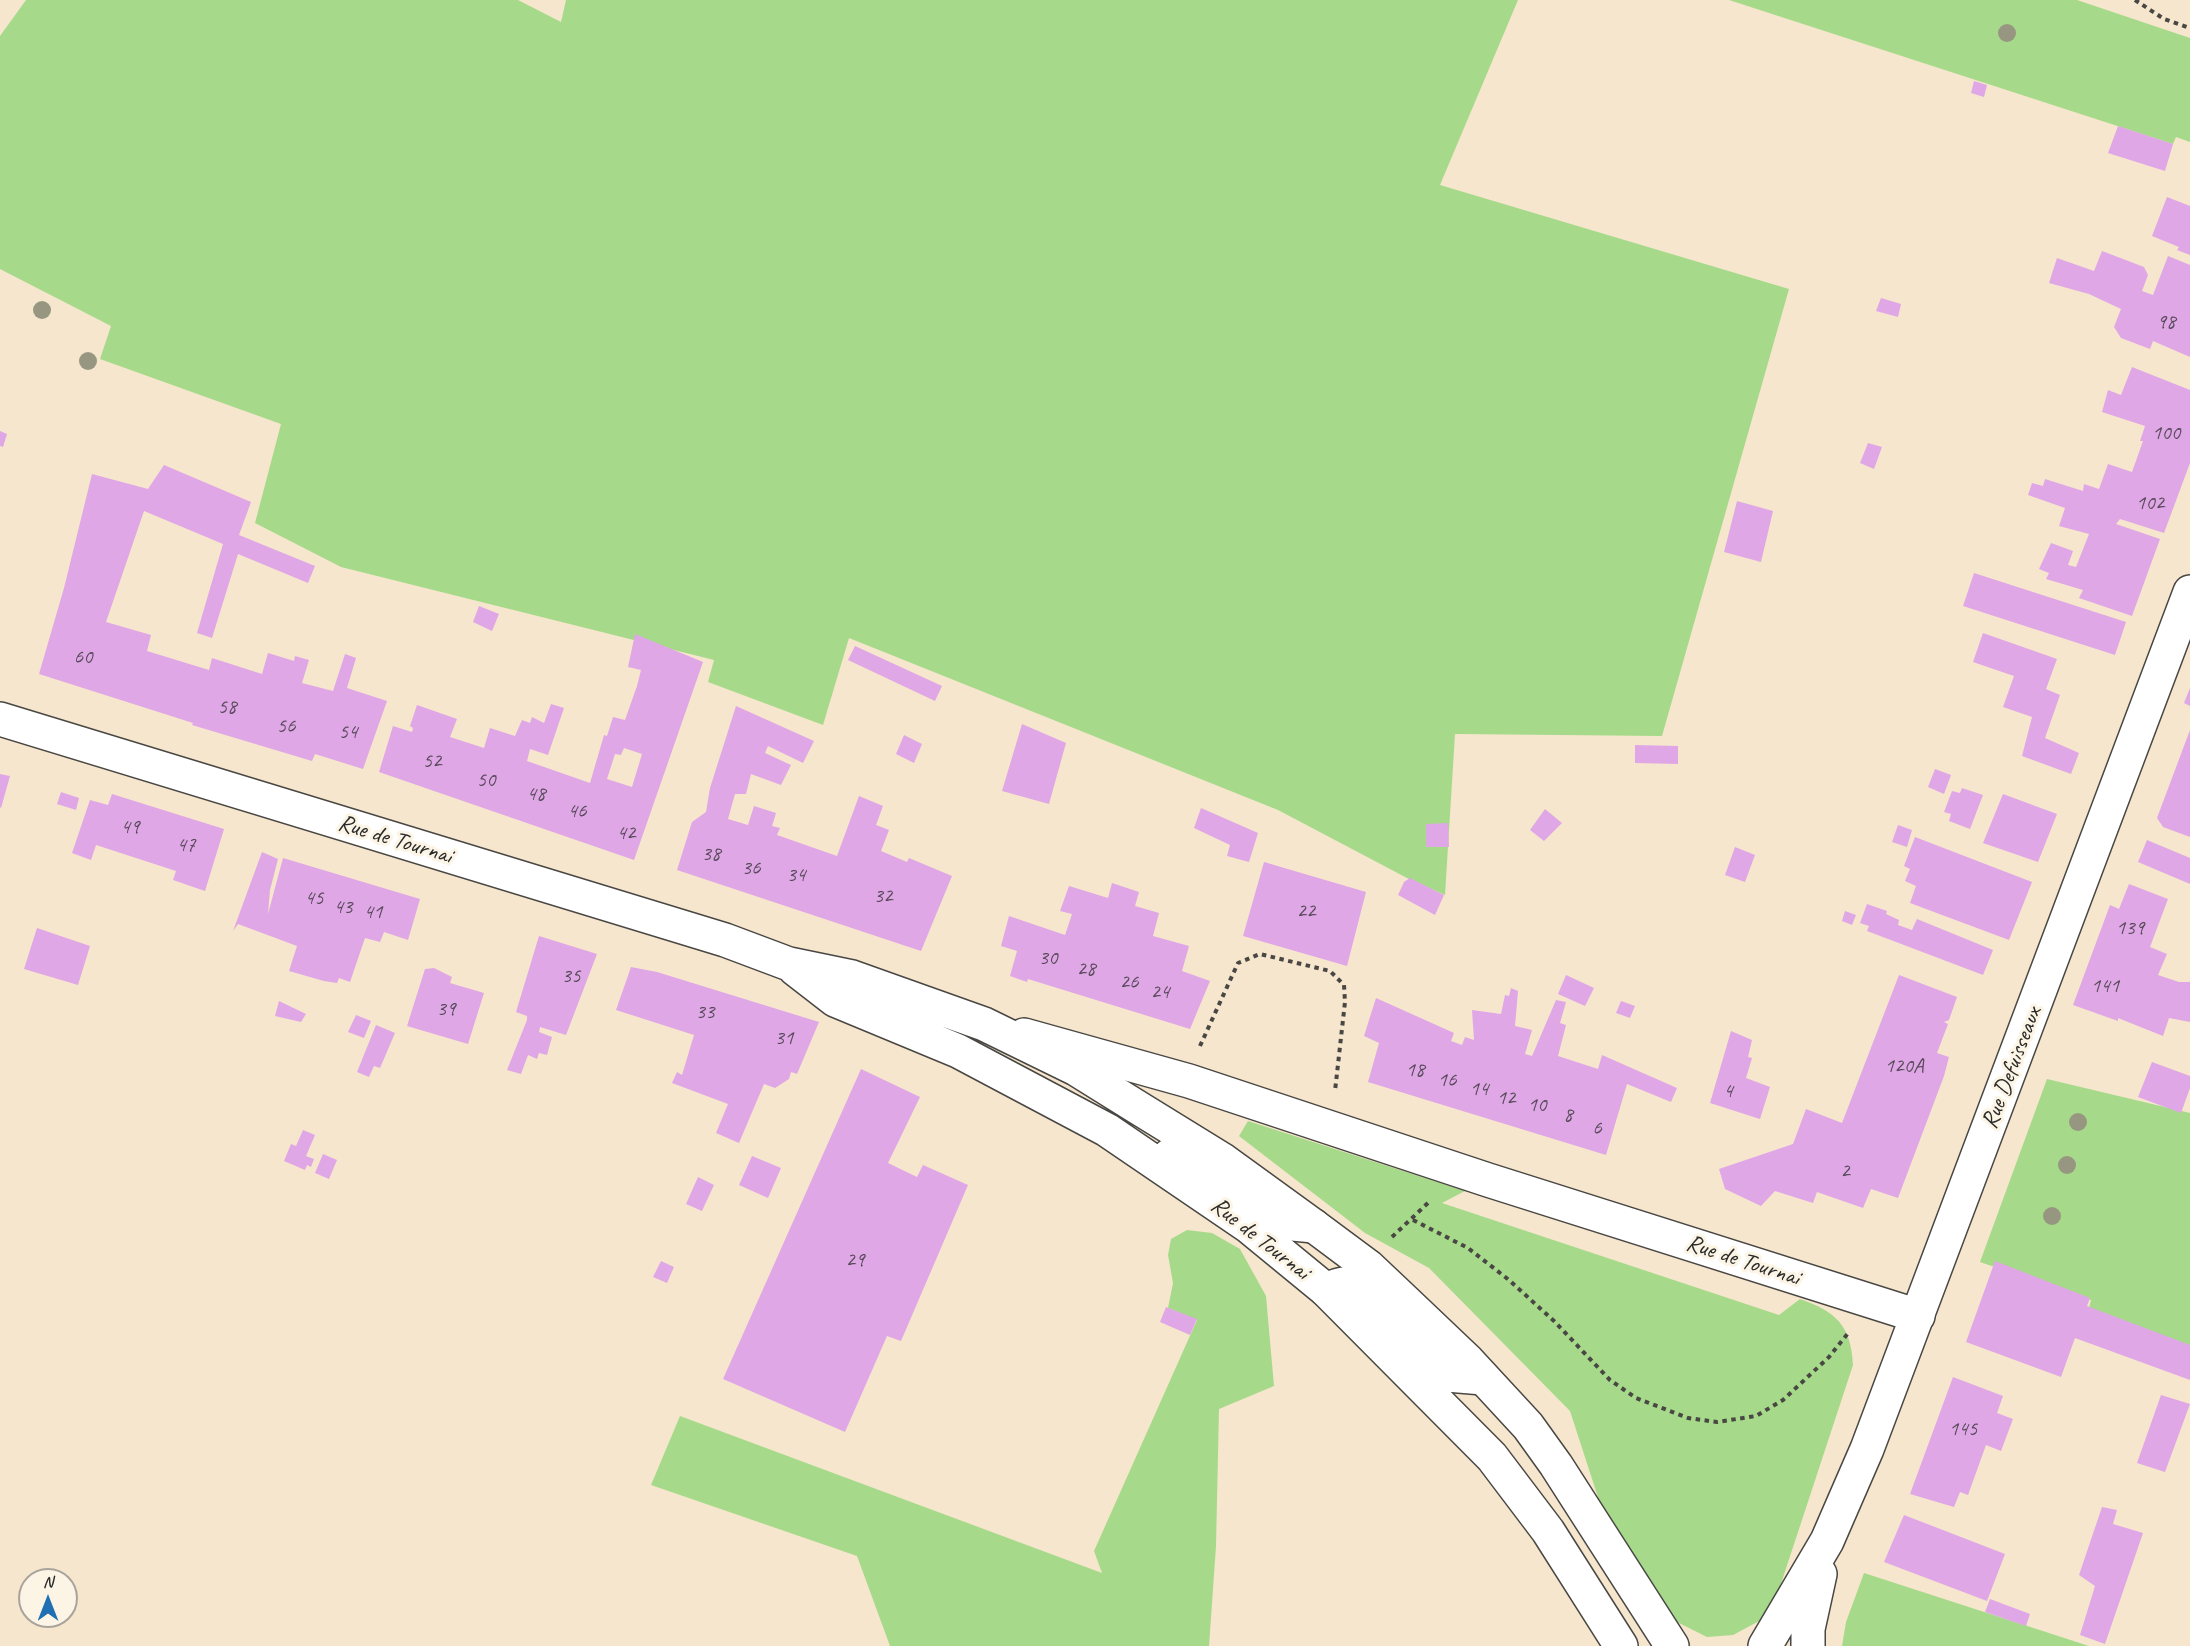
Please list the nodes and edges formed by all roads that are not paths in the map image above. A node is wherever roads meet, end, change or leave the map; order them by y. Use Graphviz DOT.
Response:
graph roads {
  1 [pos="2190,592"];
  2 [pos="0,719"];
  3 [pos="789,964"];
  4 [pos="984,1024"];
  5 [pos="1160,1165"];
  6 [pos="1314,1226"];
  7 [pos="1326,1290"];
  8 [pos="1918,1316"];
  9 [pos="1483,1378"];
  10 [pos="1827,1541"];
  11 [pos="1621,1646"];
  12 [pos="1672,1646"];
  13 [pos="1765,1646"];
  14 [pos="1808,1646"];
  1 -- 8 [label="main road, Rue Defuisseaux"];
  2 -- 3 [label="main road, Rue de Tournai"];
  3 -- 4 [label="main road, Rue de Tournai"];
  3 -- 5 [label="main road, Rue de Tournai"];
  4 -- 6 [label="main road, Rue de Tournai"];
  4 -- 8 [label="main road, Rue de Tournai"];
  5 -- 6 [label="main road"];
  5 -- 7 [label="main road, Rue de Tournai"];
  6 -- 9 [label="main road, Rue de Tournai"];
  7 -- 9 [label="main road"];
  7 -- 11 [label="main road, Rue de Tournai"];
  8 -- 10 [label="main road, Rue Defuisseaux"];
  9 -- 12 [label="main road, Rue de Tournai"];
  10 -- 13 [label="main road, Rue Defuisseaux"];
  10 -- 14 [label="main road, Rue Defuisseaux"];
}
